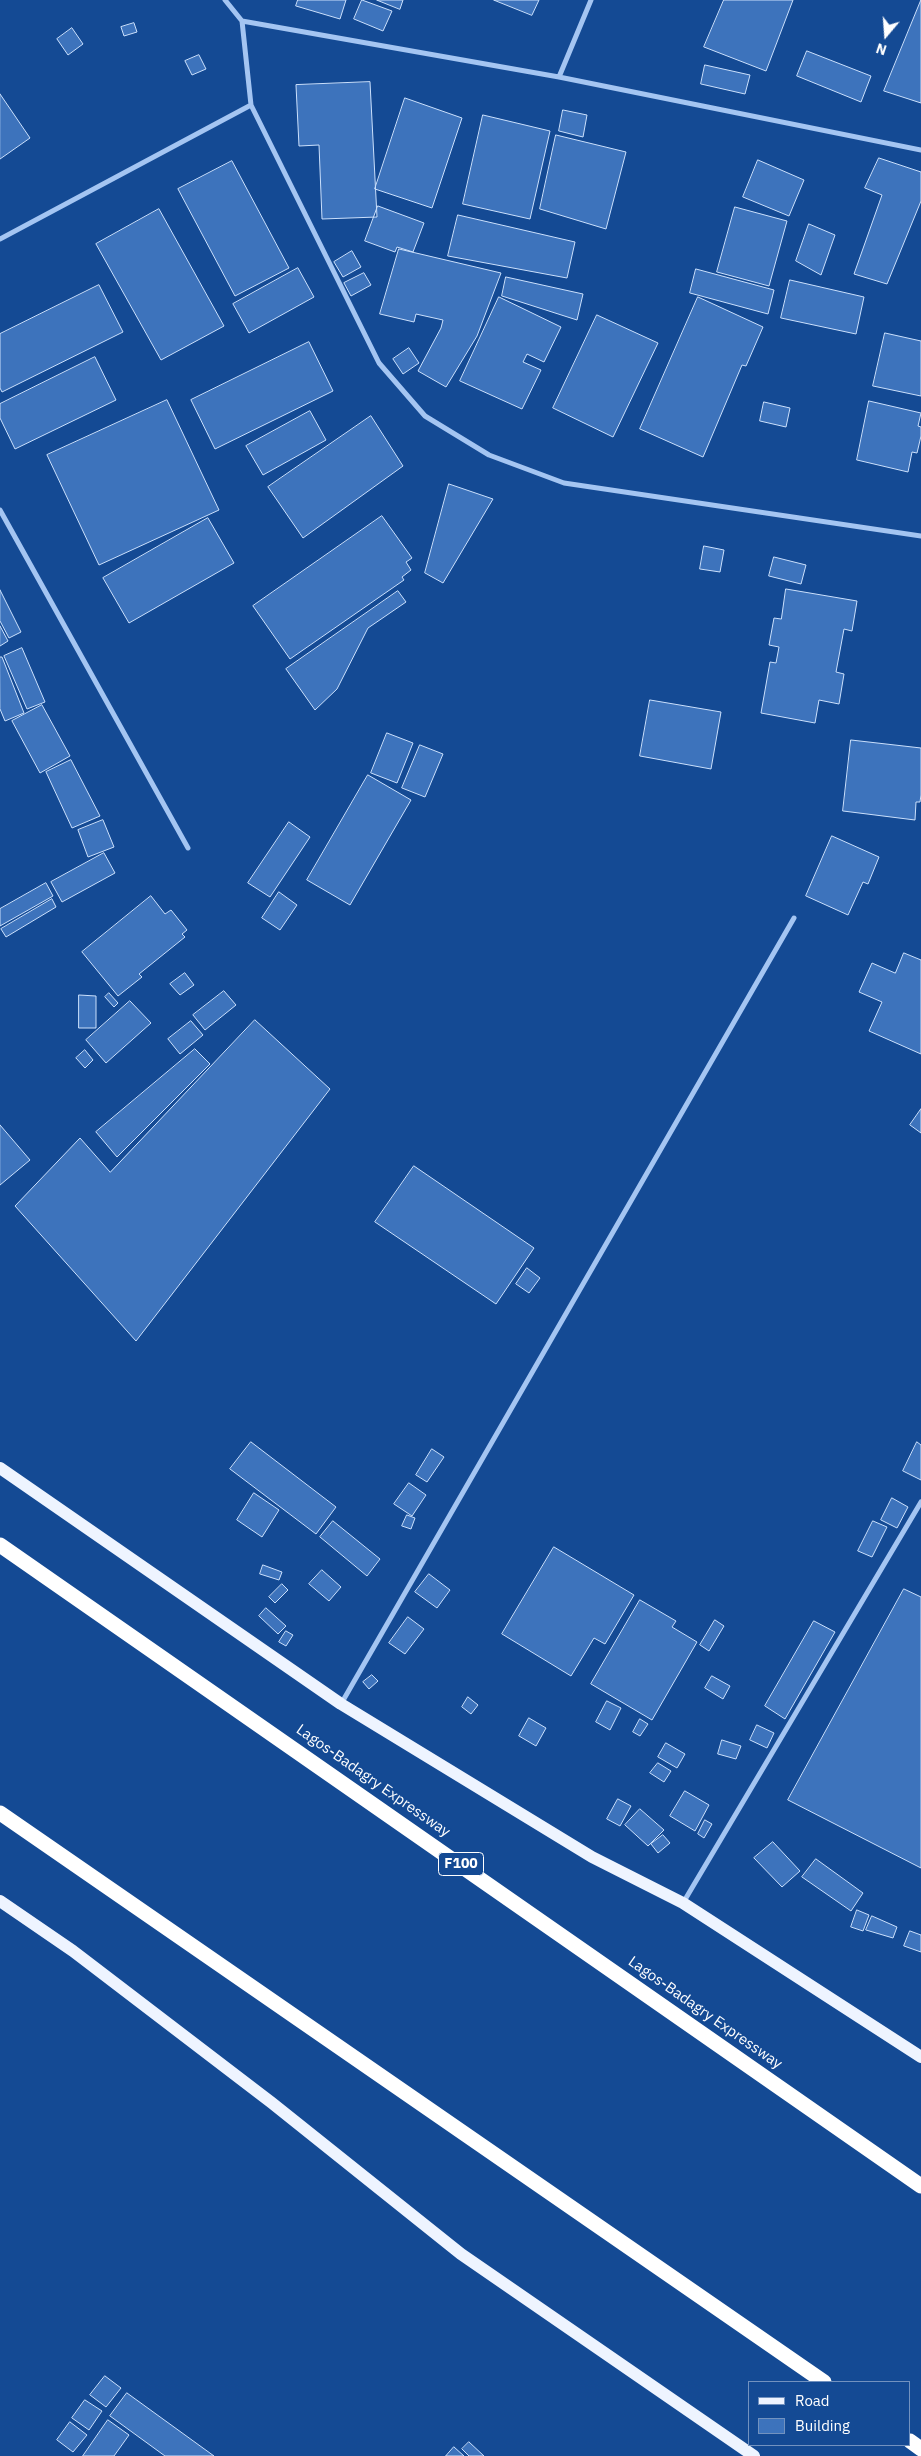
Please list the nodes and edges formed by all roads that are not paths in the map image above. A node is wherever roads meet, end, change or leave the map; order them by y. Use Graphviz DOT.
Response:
graph roads {
  1 [pos="225,0"];
  2 [pos="591,0"];
  3 [pos="242,21"];
  4 [pos="559,77"];
  5 [pos="251,105"];
  6 [pos="921,150"];
  7 [pos="0,240"];
  8 [pos="0,510"];
  9 [pos="921,536"];
  10 [pos="188,848"];
  11 [pos="794,918"];
  12 [pos="0,1468"];
  13 [pos="921,1502"];
  14 [pos="0,1545"];
  15 [pos="340,1704"];
  16 [pos="0,1813"];
  17 [pos="0,1901"];
  18 [pos="682,1903"];
  19 [pos="921,2057"];
  20 [pos="921,2186"];
  21 [pos="823,2381"];
  22 [pos="754,2456"];
  1 -- 3 [label="street"];
  2 -- 4 [label="street"];
  3 -- 4 [label="street"];
  3 -- 5 [label="street"];
  4 -- 6 [label="street"];
  5 -- 7 [label="street"];
  5 -- 9 [label="street"];
  8 -- 10 [label="street"];
  11 -- 15 [label="street"];
  12 -- 15 [label="main road"];
  13 -- 18 [label="street"];
  14 -- 20 [label="highway, Lagos-Badagry Expressway / F100"];
  15 -- 18 [label="main road"];
  16 -- 21 [label="highway"];
  17 -- 22 [label="main road"];
  18 -- 19 [label="main road"];
}
